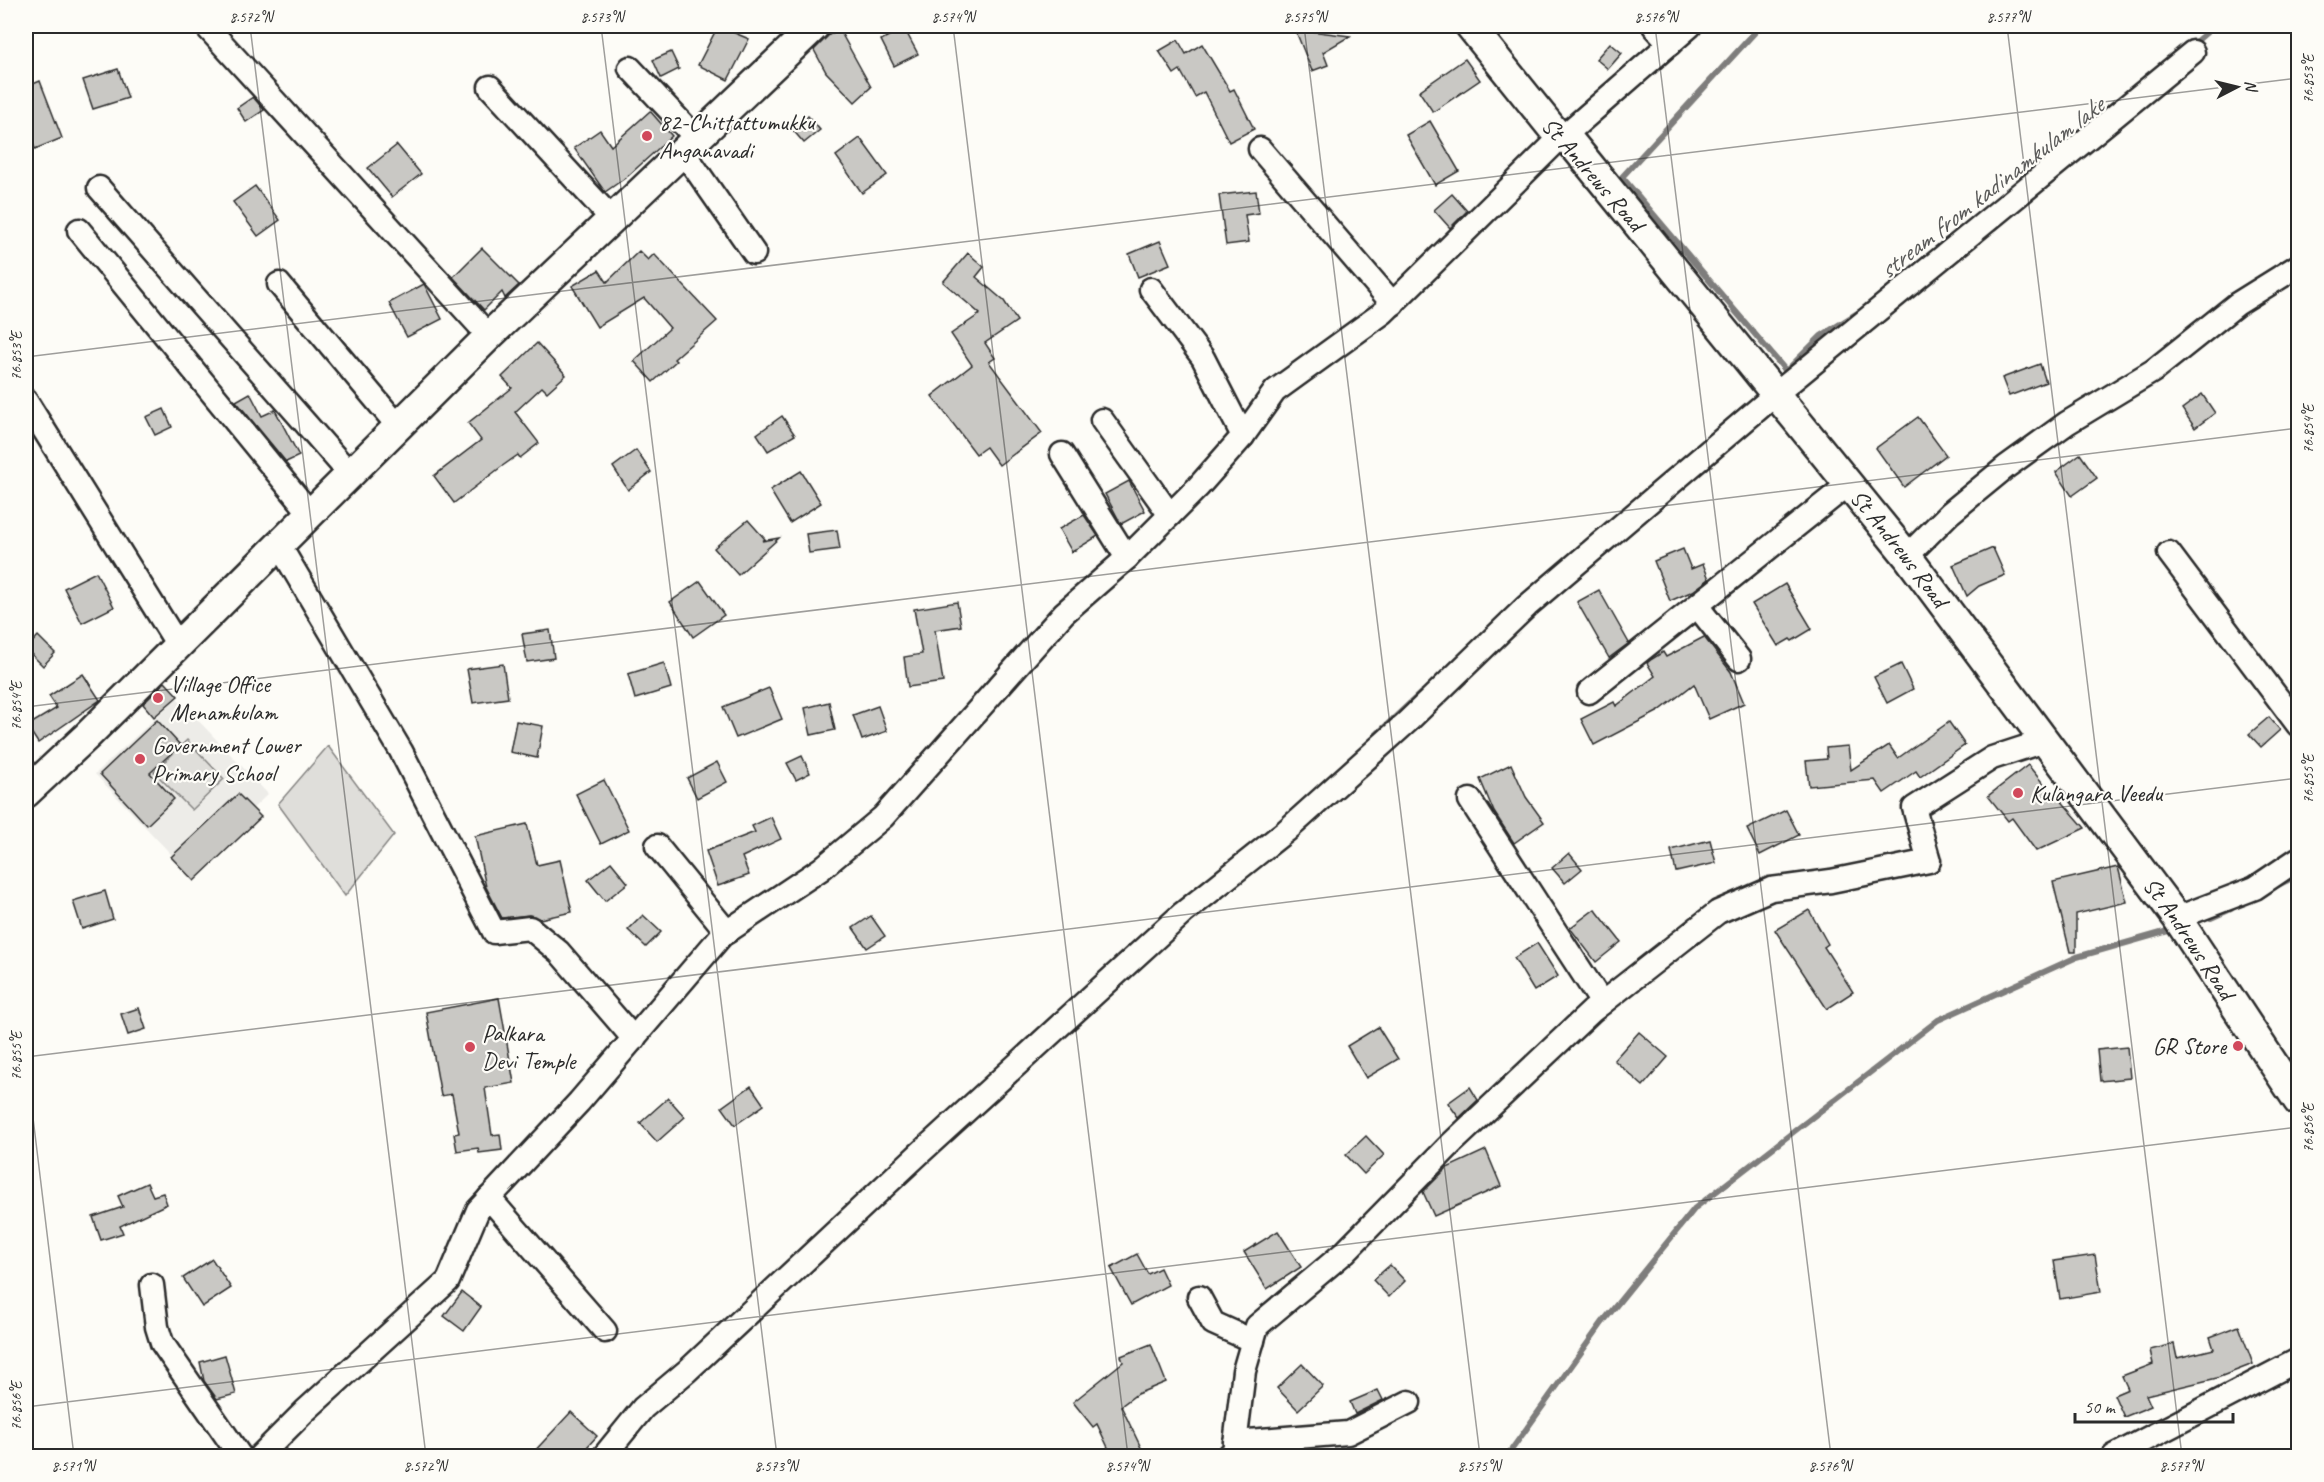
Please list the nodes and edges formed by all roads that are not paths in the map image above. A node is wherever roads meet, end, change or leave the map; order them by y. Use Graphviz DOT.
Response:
graph roads {
  1 [pos="206,26"];
  2 [pos="815,26"];
  3 [pos="1470,26"];
  4 [pos="1654,26"];
  5 [pos="1690,26"];
  6 [pos="1670,44"];
  7 [pos="2193,52"];
  8 [pos="630,68"];
  9 [pos="490,87"];
  10 [pos="1563,136"];
  11 [pos="690,145"];
  12 [pos="1260,149"];
  13 [pos="99,188"];
  14 [pos="612,219"];
  15 [pos="79,230"];
  16 [pos="754,253"];
  17 [pos="2298,266"];
  18 [pos="279,284"];
  19 [pos="1151,289"];
  20 [pos="1393,304"];
  21 [pos="489,336"];
  22 [pos="1777,393"];
  23 [pos="26,401"];
  24 [pos="1102,420"];
  25 [pos="398,426"];
  26 [pos="1243,436"];
  27 [pos="1062,453"];
  28 [pos="350,474"];
  29 [pos="1850,483"];
  30 [pos="310,513"];
  31 [pos="1170,515"];
  32 [pos="278,543"];
  33 [pos="2169,553"];
  34 [pos="1907,555"];
  35 [pos="1127,558"];
  36 [pos="1697,606"];
  37 [pos="178,645"];
  38 [pos="1739,659"];
  39 [pos="1589,692"];
  40 [pos="2298,725"];
  41 [pos="2044,741"];
  42 [pos="26,793"];
  43 [pos="1470,800"];
  44 [pos="657,846"];
  45 [pos="2298,859"];
  46 [pos="2177,918"];
  47 [pos="727,932"];
  48 [pos="1602,1003"];
  49 [pos="634,1039"];
  50 [pos="2298,1101"];
  51 [pos="489,1198"];
  52 [pos="152,1286"];
  53 [pos="1199,1297"];
  54 [pos="605,1330"];
  55 [pos="1252,1341"];
  56 [pos="2298,1360"];
  57 [pos="1409,1402"];
  58 [pos="1232,1449"];
  59 [pos="240,1456"];
  60 [pos="260,1456"];
  61 [pos="604,1456"];
  62 [pos="2114,1456"];
  1 -- 21 [label="street"];
  2 -- 11 [label="main road"];
  3 -- 10 [label="main road, St Andrews Road"];
  4 -- 6 [label="street"];
  5 -- 6 [label="street"];
  6 -- 10 [label="street"];
  7 -- 22 [label="street"];
  8 -- 11 [label="street"];
  9 -- 14 [label="street"];
  10 -- 20 [label="street"];
  10 -- 22 [label="main road, St Andrews Road"];
  11 -- 14 [label="main road"];
  11 -- 16 [label="street"];
  12 -- 20 [label="street"];
  13 -- 28 [label="street"];
  14 -- 21 [label="main road"];
  15 -- 30 [label="street"];
  17 -- 34 [label="street"];
  18 -- 25 [label="street"];
  19 -- 26 [label="street"];
  20 -- 26 [label="street"];
  21 -- 25 [label="main road"];
  22 -- 29 [label="main road, St Andrews Road"];
  22 -- 61 [label="street"];
  23 -- 37 [label="street"];
  24 -- 31 [label="street"];
  25 -- 28 [label="main road"];
  26 -- 31 [label="street"];
  27 -- 35 [label="street"];
  28 -- 30 [label="main road"];
  29 -- 34 [label="main road, St Andrews Road"];
  29 -- 36 [label="street"];
  30 -- 32 [label="main road"];
  31 -- 35 [label="street"];
  32 -- 37 [label="main road"];
  32 -- 49 [label="street"];
  33 -- 40 [label="street"];
  34 -- 41 [label="main road, St Andrews Road"];
  35 -- 47 [label="street"];
  36 -- 38 [label="street"];
  36 -- 39 [label="street"];
  37 -- 42 [label="main road"];
  41 -- 46 [label="main road, St Andrews Road"];
  41 -- 48 [label="street"];
  43 -- 48 [label="street"];
  44 -- 47 [label="street"];
  45 -- 46 [label="street"];
  46 -- 50 [label="main road, St Andrews Road"];
  47 -- 49 [label="street"];
  48 -- 55 [label="street"];
  49 -- 51 [label="street"];
  51 -- 54 [label="street"];
  51 -- 60 [label="street"];
  52 -- 59 [label="street"];
  53 -- 55 [label="street"];
  55 -- 58 [label="street"];
  56 -- 62 [label="street"];
  57 -- 58 [label="street"];
}
